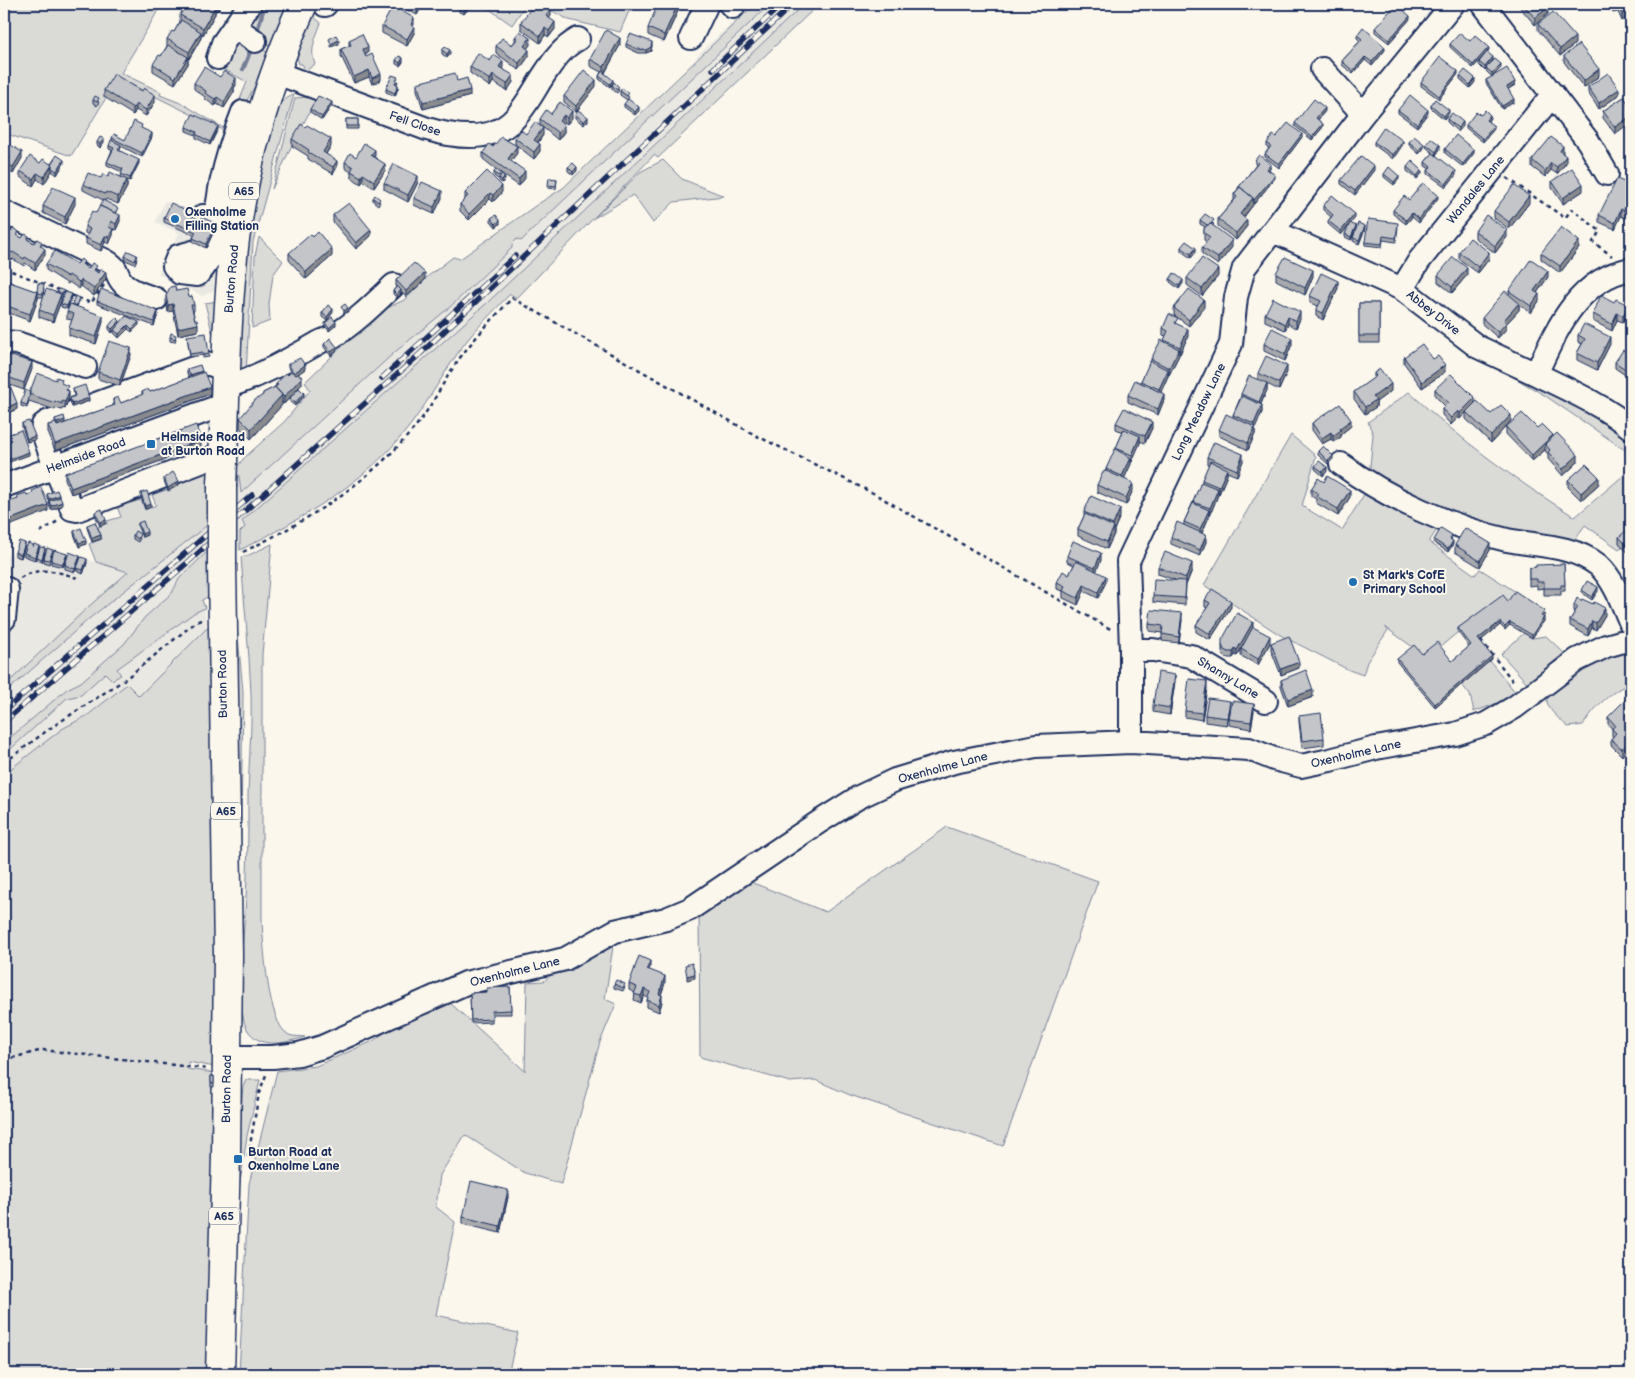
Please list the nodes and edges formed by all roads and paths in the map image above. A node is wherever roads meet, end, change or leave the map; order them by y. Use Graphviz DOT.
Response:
graph roads {
  1 [pos="250,4"];
  2 [pos="318,4"];
  3 [pos="707,4"];
  4 [pos="1453,4"];
  5 [pos="1483,4"];
  6 [pos="235,27"];
  7 [pos="690,38"];
  8 [pos="578,39"];
  9 [pos="255,41"];
  10 [pos="218,58"];
  11 [pos="1322,69"];
  12 [pos="274,72"];
  13 [pos="1553,94"];
  14 [pos="243,112"];
  15 [pos="1362,114"];
  16 [pos="1494,169"];
  17 [pos="1607,174"];
  18 [pos="4,212"];
  19 [pos="1273,231"];
  20 [pos="210,234"];
  21 [pos="4,268"];
  22 [pos="1630,269"];
  23 [pos="113,275"];
  24 [pos="394,285"];
  25 [pos="1402,289"];
  26 [pos="156,299"];
  27 [pos="4,342"];
  28 [pos="85,367"];
  29 [pos="1536,374"];
  30 [pos="226,387"];
  31 [pos="1631,428"];
  32 [pos="224,453"];
  33 [pos="1341,464"];
  34 [pos="55,468"];
  35 [pos="4,486"];
  36 [pos="61,519"];
  37 [pos="40,532"];
  38 [pos="230,560"];
  39 [pos="78,578"];
  40 [pos="7,590"];
  41 [pos="222,615"];
  42 [pos="4,619"];
  43 [pos="1631,624"];
  44 [pos="1631,639"];
  45 [pos="1481,640"];
  46 [pos="1131,645"];
  47 [pos="1526,699"];
  48 [pos="1266,701"];
  49 [pos="1131,742"];
  50 [pos="4,764"];
  51 [pos="4,1060"];
  52 [pos="227,1064"];
  53 [pos="220,1374"];
  1 -- 6 [label="street"];
  2 -- 12 [label="main road, Burton Road / A65"];
  3 -- 7 [label="street"];
  4 -- 15 [label="street, Long Meadow Lane"];
  5 -- 13 [label="street"];
  6 -- 9 [label="street"];
  6 -- 10 [label="street"];
  8 -- 12 [label="street, Fell Close"];
  11 -- 15 [label="street"];
  12 -- 20 [label="main road, Burton Road / A65"];
  13 -- 16 [label="street, Wandales Lane"];
  13 -- 17 [label="street"];
  14 -- 20 [label="street"];
  15 -- 19 [label="street, Long Meadow Lane"];
  16 -- 22 [label="path"];
  16 -- 25 [label="street, Wandales Lane"];
  18 -- 23 [label="street"];
  19 -- 25 [label="street, Abbey Drive"];
  19 -- 46 [label="street, Long Meadow Lane"];
  20 -- 30 [label="main road, Burton Road / A65"];
  21 -- 23 [label="path"];
  22 -- 29 [label="street"];
  23 -- 26 [label="street"];
  24 -- 30 [label="street, Helmside Road"];
  25 -- 29 [label="street, Abbey Drive"];
  27 -- 28 [label="street"];
  29 -- 31 [label="street, Abbey Drive"];
  30 -- 32 [label="main road, Burton Road / A65"];
  30 -- 34 [label="street, Helmside Road"];
  30 -- 34 [label="street"];
  32 -- 34 [label="street"];
  32 -- 38 [label="main road, Burton Road / A65, bridge"];
  33 -- 43 [label="street"];
  34 -- 35 [label="street, Helmside Road"];
  36 -- 37 [label="path"];
  38 -- 41 [label="main road, Burton Road / A65"];
  38 -- 46 [label="path"];
  39 -- 40 [label="path"];
  40 -- 42 [label="street"];
  41 -- 50 [label="path"];
  41 -- 52 [label="main road, Burton Road / A65"];
  44 -- 47 [label="street, Oxenholme Lane"];
  45 -- 47 [label="path"];
  46 -- 48 [label="street, Shanny Lane"];
  46 -- 49 [label="street, Long Meadow Lane"];
  47 -- 49 [label="street, Oxenholme Lane"];
  49 -- 52 [label="street, Oxenholme Lane"];
  51 -- 52 [label="path"];
  52 -- 53 [label="main road, Burton Road / A65"];
}
